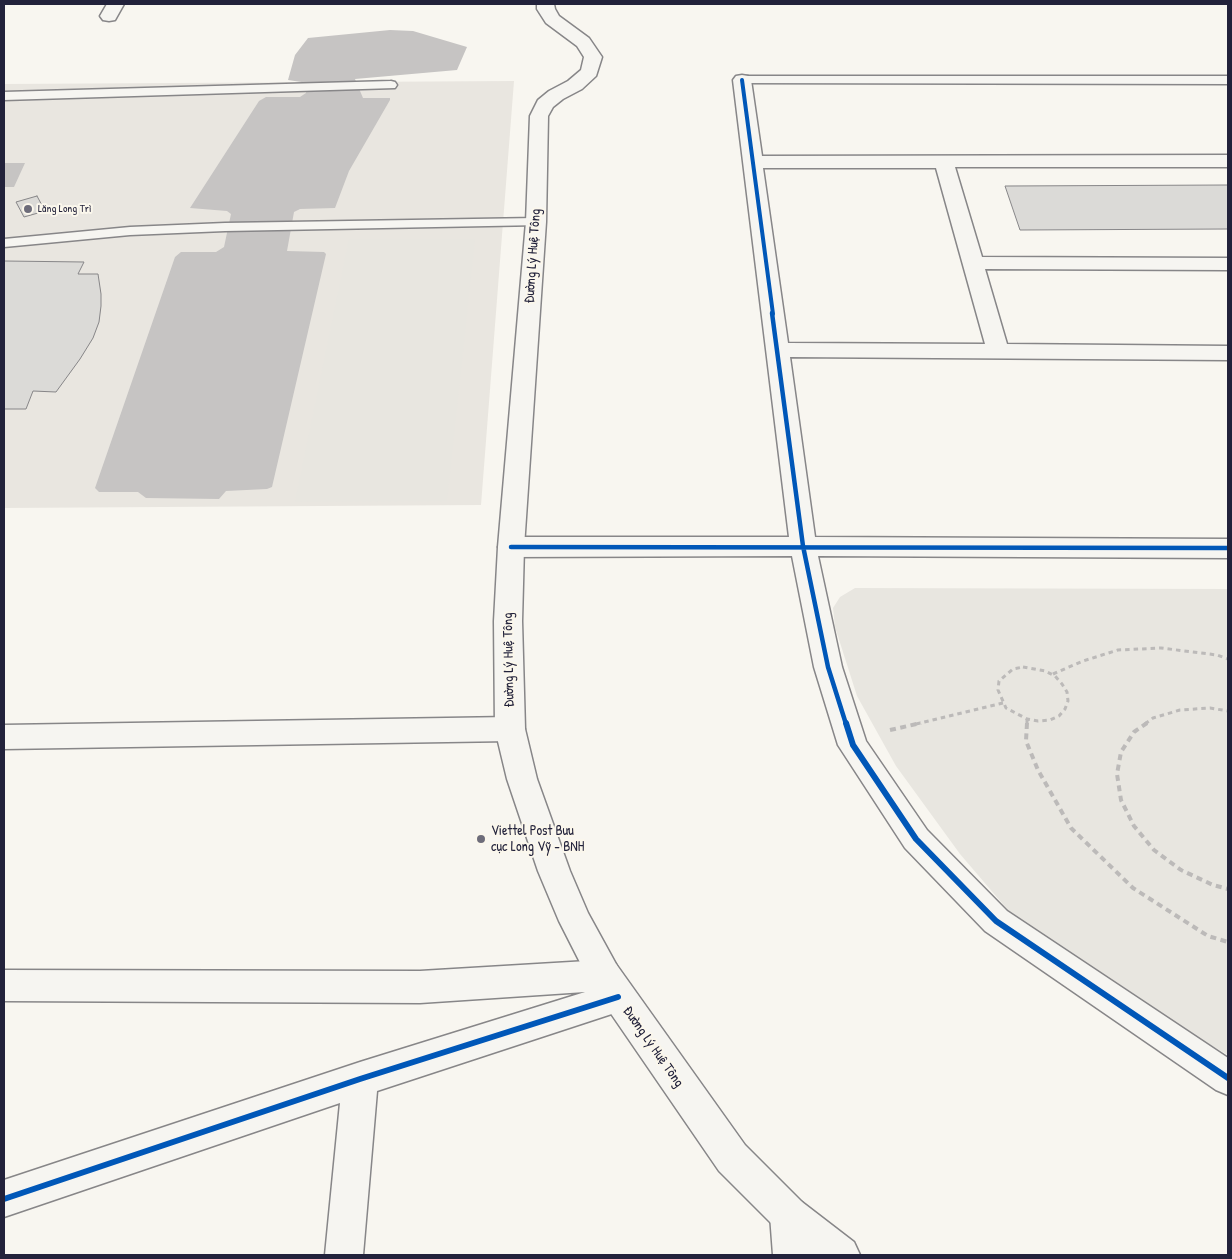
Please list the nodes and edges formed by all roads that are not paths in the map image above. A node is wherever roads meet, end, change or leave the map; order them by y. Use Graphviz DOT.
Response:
graph roads {
  1 [pos="546,4"];
  2 [pos="742,80"];
  3 [pos="1228,80"];
  4 [pos="391,85"];
  5 [pos="292,87"];
  6 [pos="4,96"];
  7 [pos="1228,161"];
  8 [pos="752,162"];
  9 [pos="944,162"];
  10 [pos="536,222"];
  11 [pos="4,243"];
  12 [pos="973,263"];
  13 [pos="1228,264"];
  14 [pos="776,350"];
  15 [pos="998,352"];
  16 [pos="1228,353"];
  17 [pos="803,546"];
  18 [pos="511,548"];
  19 [pos="1228,548"];
  20 [pos="510,730"];
  21 [pos="4,737"];
  22 [pos="4,985"];
  23 [pos="611,986"];
  24 [pos="1228,1078"];
  25 [pos="360,1079"];
  26 [pos="4,1199"];
  27 [pos="789,1215"];
  28 [pos="344,1255"];
  29 [pos="792,1255"];
  30 [pos="841,1255"];
  1 -- 10 [label="street, Đường Lý Huệ Tông"];
  2 -- 3 [label="lane"];
  2 -- 8 [label="street"];
  4 -- 5 [label="lane"];
  5 -- 6 [label="lane"];
  7 -- 9 [label="street"];
  8 -- 9 [label="street"];
  8 -- 14 [label="street"];
  9 -- 12 [label="street"];
  10 -- 11 [label="lane"];
  10 -- 18 [label="street, Đường Lý Huệ Tông"];
  12 -- 13 [label="street"];
  12 -- 15 [label="street"];
  14 -- 15 [label="street"];
  14 -- 17 [label="street"];
  15 -- 16 [label="street"];
  17 -- 18 [label="street"];
  17 -- 19 [label="street"];
  17 -- 24 [label="street"];
  18 -- 20 [label="street, Đường Lý Huệ Tông"];
  20 -- 21 [label="street"];
  20 -- 23 [label="street, Đường Lý Huệ Tông"];
  22 -- 23 [label="street"];
  23 -- 25 [label="street"];
  23 -- 27 [label="street, Đường Lý Huệ Tông"];
  25 -- 26 [label="street"];
  25 -- 28 [label="street"];
  27 -- 29 [label="street"];
  27 -- 30 [label="street, Đường Lý Huệ Tông"];
}
